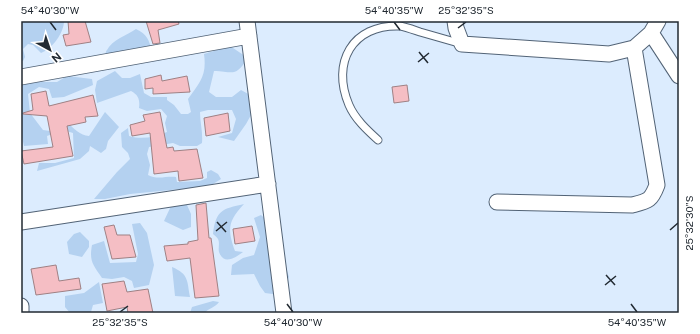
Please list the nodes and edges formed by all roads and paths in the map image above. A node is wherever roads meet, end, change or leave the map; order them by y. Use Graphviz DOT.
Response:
graph roads {
  1 [pos="455,21"];
  2 [pos="655,27"];
  3 [pos="248,28"];
  4 [pos="462,44"];
  5 [pos="634,48"];
  6 [pos="679,76"];
  7 [pos="21,77"];
  8 [pos="378,140"];
  9 [pos="268,184"];
  10 [pos="497,202"];
  11 [pos="21,222"];
  12 [pos="21,306"];
  13 [pos="22,313"];
  14 [pos="284,313"];
  1 -- 4 [label="street"];
  2 -- 5 [label="street"];
  2 -- 6 [label="street"];
  3 -- 7 [label="street"];
  3 -- 9 [label="street"];
  4 -- 5 [label="street"];
  4 -- 8 [label="lane"];
  5 -- 10 [label="street"];
  9 -- 11 [label="street"];
  9 -- 14 [label="street"];
  12 -- 13 [label="street"];
}
